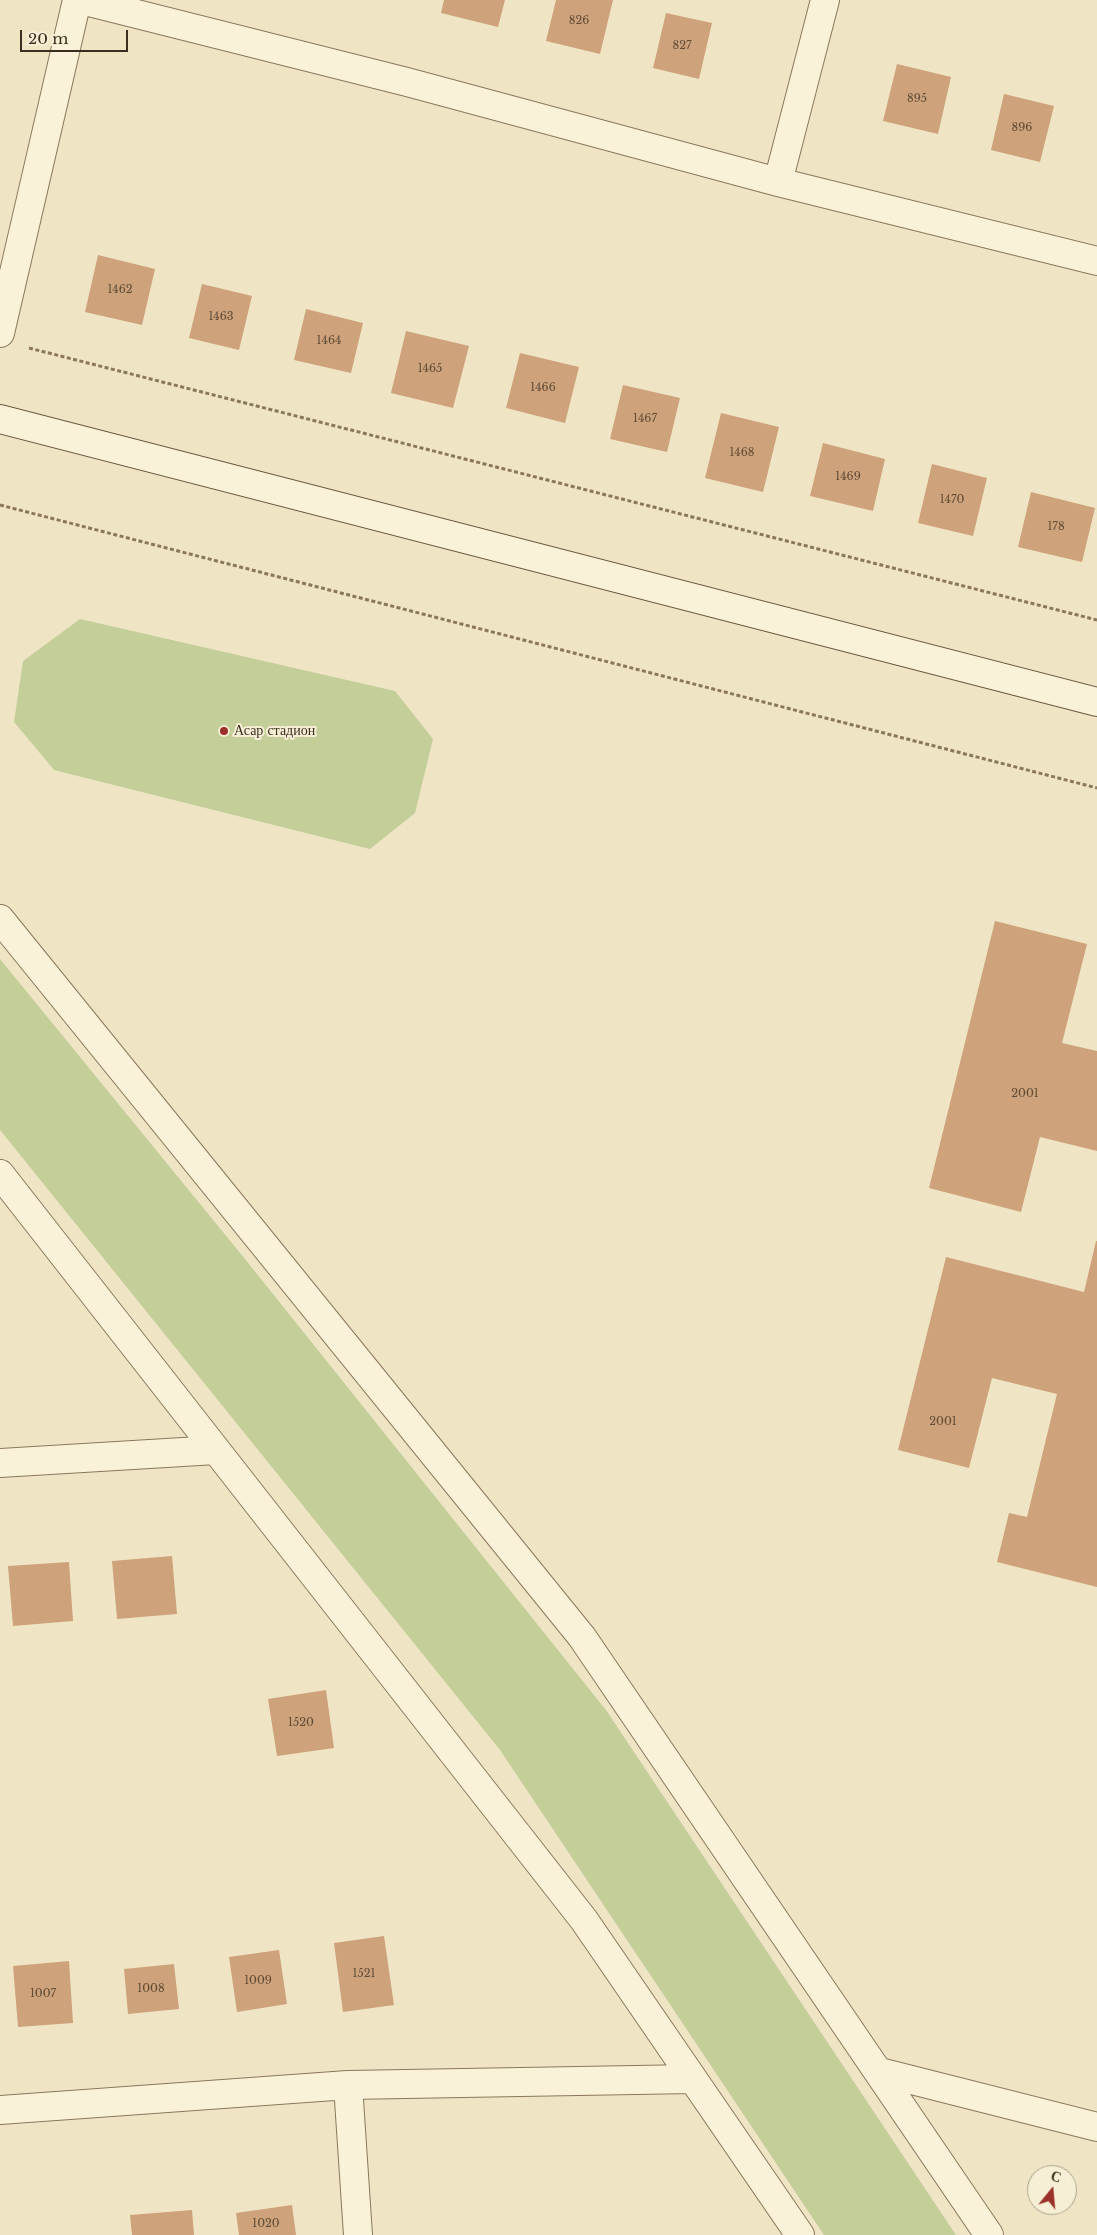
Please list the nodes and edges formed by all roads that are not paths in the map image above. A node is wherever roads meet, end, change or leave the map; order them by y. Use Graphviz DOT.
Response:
graph roads {
  1 [pos="77,0"];
  2 [pos="81,0"];
  3 [pos="825,0"];
  4 [pos="778,182"];
  5 [pos="1097,261"];
  6 [pos="10,339"];
  7 [pos="0,419"];
  8 [pos="1097,702"];
  9 [pos="0,919"];
  10 [pos="0,1174"];
  11 [pos="216,1450"];
  12 [pos="0,1463"];
  13 [pos="880,2072"];
  14 [pos="693,2079"];
  15 [pos="348,2085"];
  16 [pos="0,2110"];
  17 [pos="1097,2127"];
  18 [pos="358,2235"];
  19 [pos="800,2235"];
  20 [pos="989,2235"];
  1 -- 6 [label="street"];
  2 -- 4 [label="street"];
  3 -- 4 [label="street"];
  4 -- 5 [label="street"];
  7 -- 8 [label="street"];
  9 -- 13 [label="street"];
  10 -- 11 [label="street"];
  11 -- 12 [label="street"];
  11 -- 14 [label="street"];
  13 -- 17 [label="street"];
  13 -- 20 [label="street"];
  14 -- 15 [label="street"];
  14 -- 19 [label="street"];
  15 -- 16 [label="street"];
  15 -- 18 [label="street"];
}
